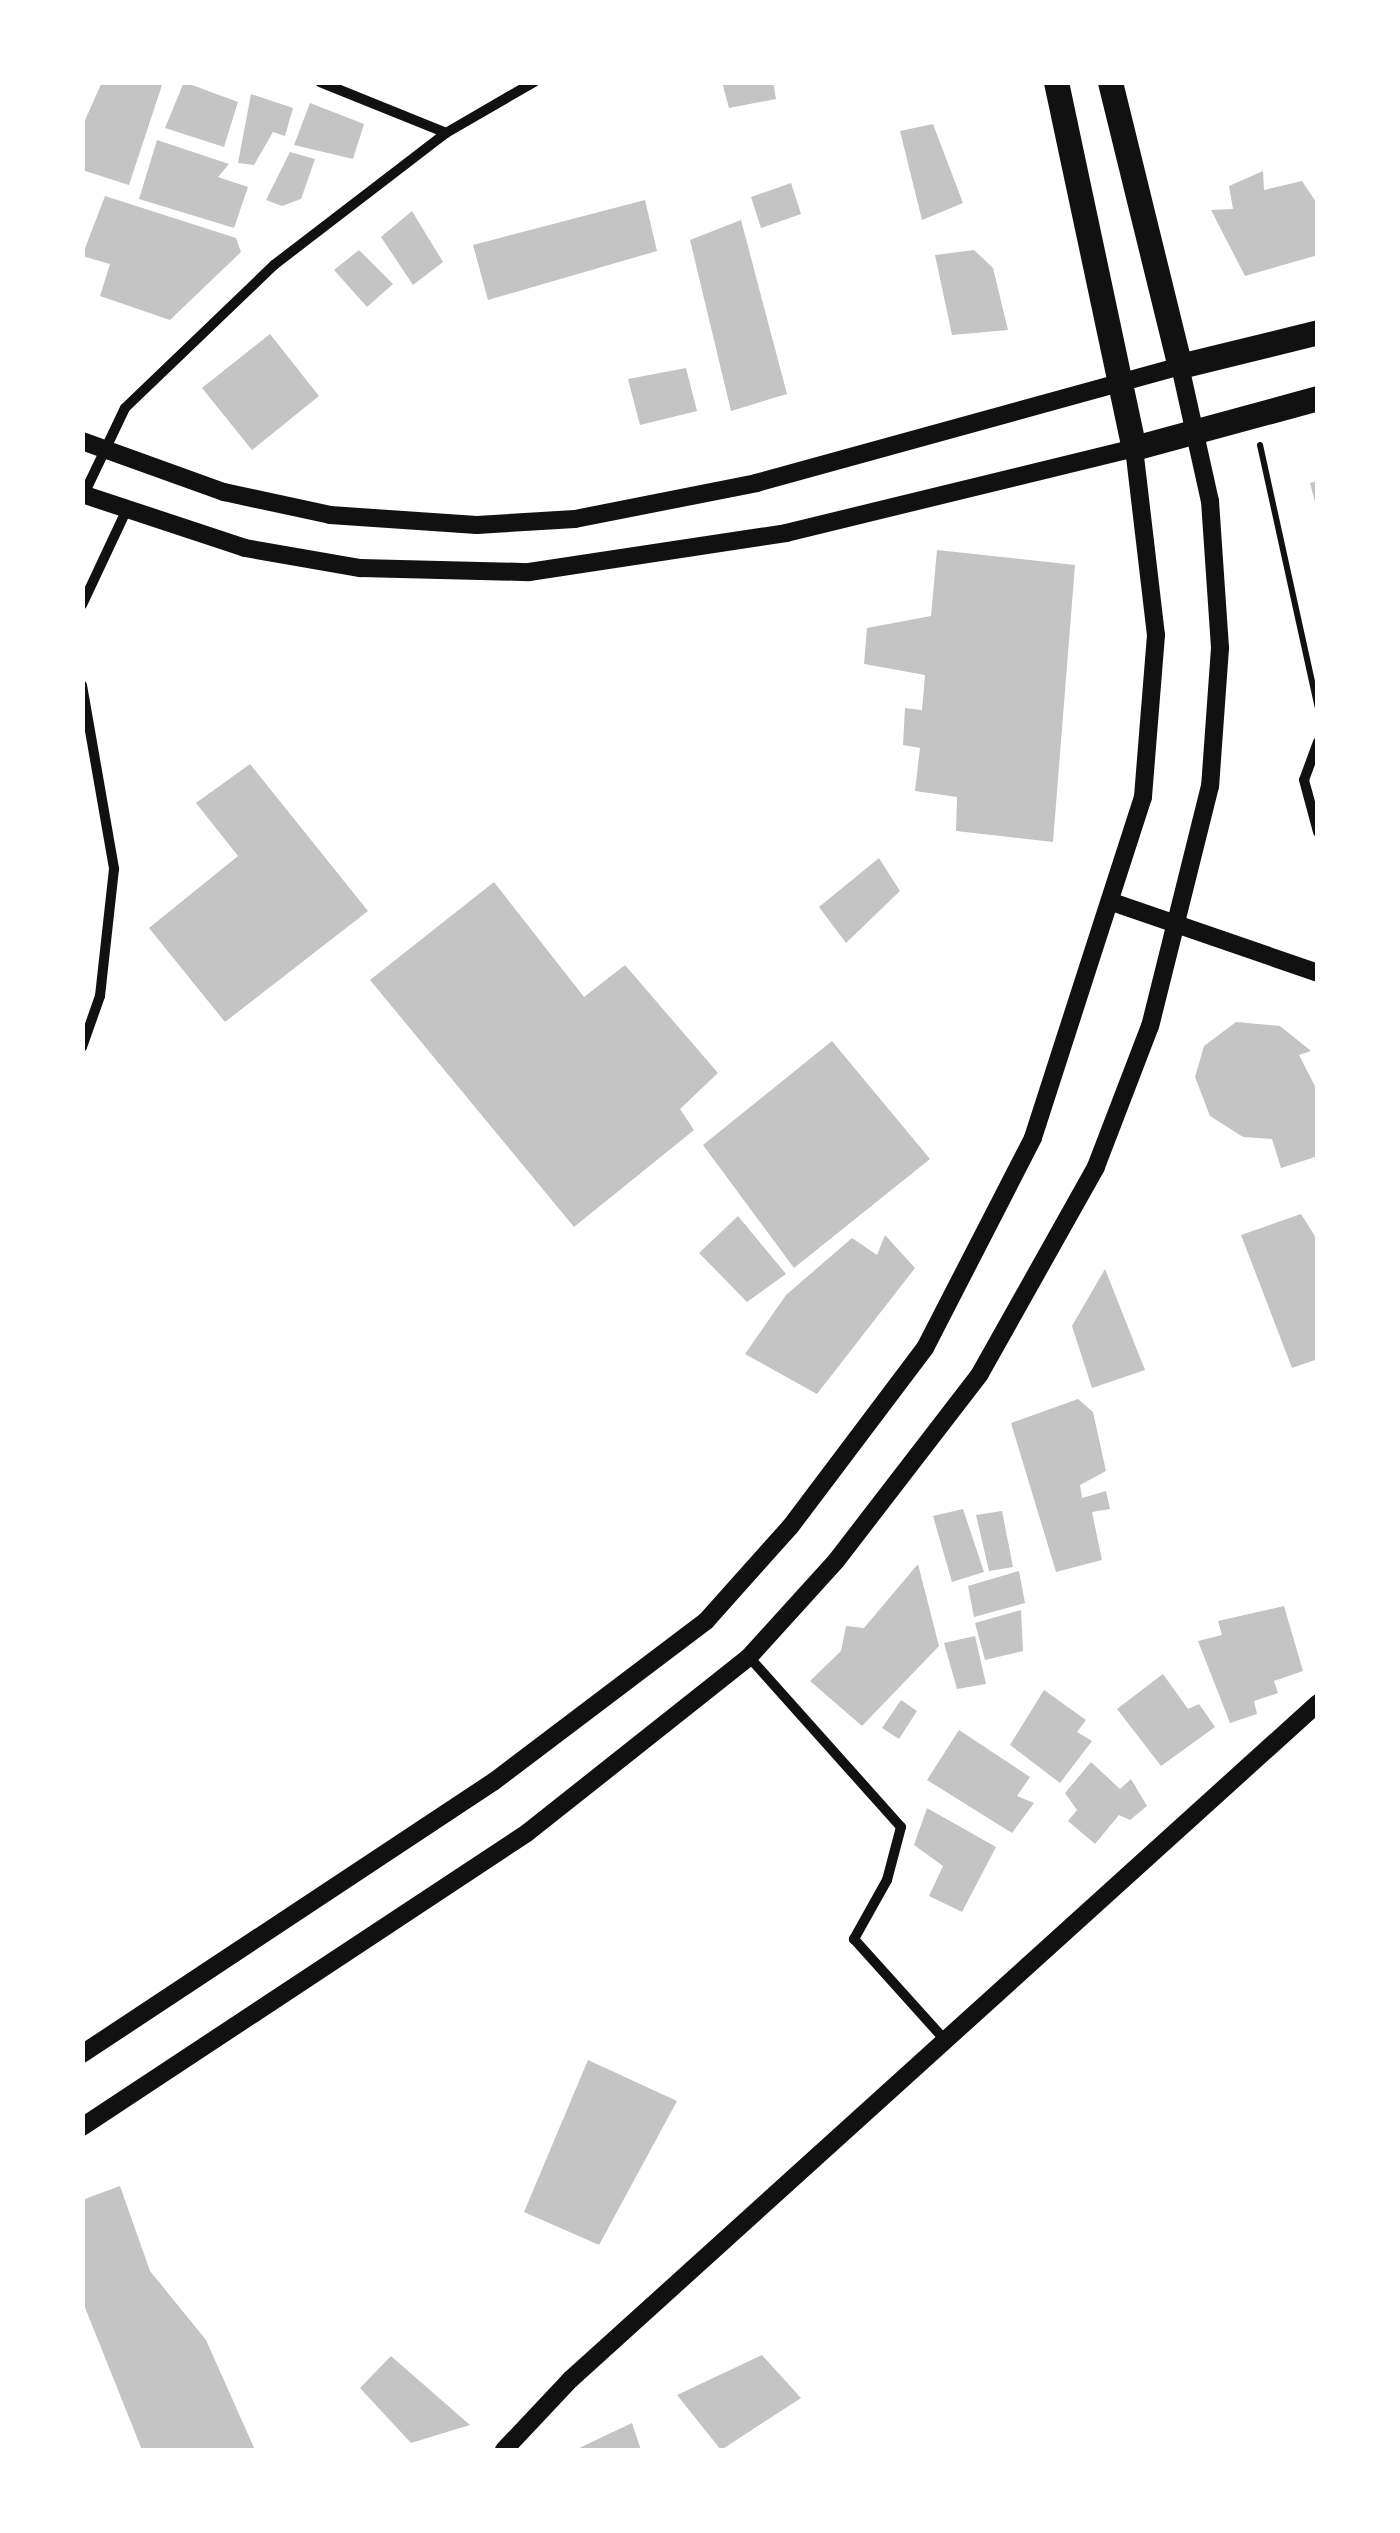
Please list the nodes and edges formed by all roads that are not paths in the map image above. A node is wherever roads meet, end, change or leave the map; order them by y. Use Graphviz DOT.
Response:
graph roads {
  1 [pos="320,82"];
  2 [pos="534,82"];
  3 [pos="1056,82"];
  4 [pos="1110,82"];
  5 [pos="446,133"];
  6 [pos="1318,332"];
  7 [pos="1180,366"];
  8 [pos="1119,385"];
  9 [pos="1318,398"];
  10 [pos="1197,429"];
  11 [pos="82,441"];
  12 [pos="1134,448"];
  13 [pos="104,449"];
  14 [pos="83,494"];
  15 [pos="126,511"];
  16 [pos="82,604"];
  17 [pos="82,685"];
  18 [pos="1318,742"];
  19 [pos="1318,832"];
  20 [pos="1112,902"];
  21 [pos="1174,922"];
  22 [pos="1318,973"];
  23 [pos="82,1047"];
  24 [pos="750,1658"];
  25 [pos="1318,1703"];
  26 [pos="944,2039"];
  27 [pos="82,2054"];
  28 [pos="82,2126"];
  29 [pos="504,2450"];
  1 -- 5 [label="street"];
  2 -- 5 [label="street"];
  3 -- 8 [label="main road"];
  4 -- 7 [label="main road"];
  5 -- 13 [label="street"];
  6 -- 7 [label="main road"];
  7 -- 8 [label="street"];
  7 -- 10 [label="street"];
  8 -- 12 [label="main road"];
  8 -- 13 [label="street"];
  9 -- 10 [label="main road"];
  10 -- 12 [label="main road"];
  10 -- 21 [label="street"];
  11 -- 13 [label="street"];
  12 -- 15 [label="street"];
  12 -- 20 [label="street"];
  13 -- 14 [label="street"];
  14 -- 15 [label="street"];
  15 -- 16 [label="street"];
  17 -- 23 [label="street"];
  18 -- 19 [label="street"];
  20 -- 21 [label="street"];
  20 -- 27 [label="street"];
  21 -- 22 [label="street"];
  21 -- 24 [label="street"];
  24 -- 26 [label="street"];
  24 -- 28 [label="street"];
  25 -- 26 [label="street"];
  26 -- 29 [label="street"];
}
